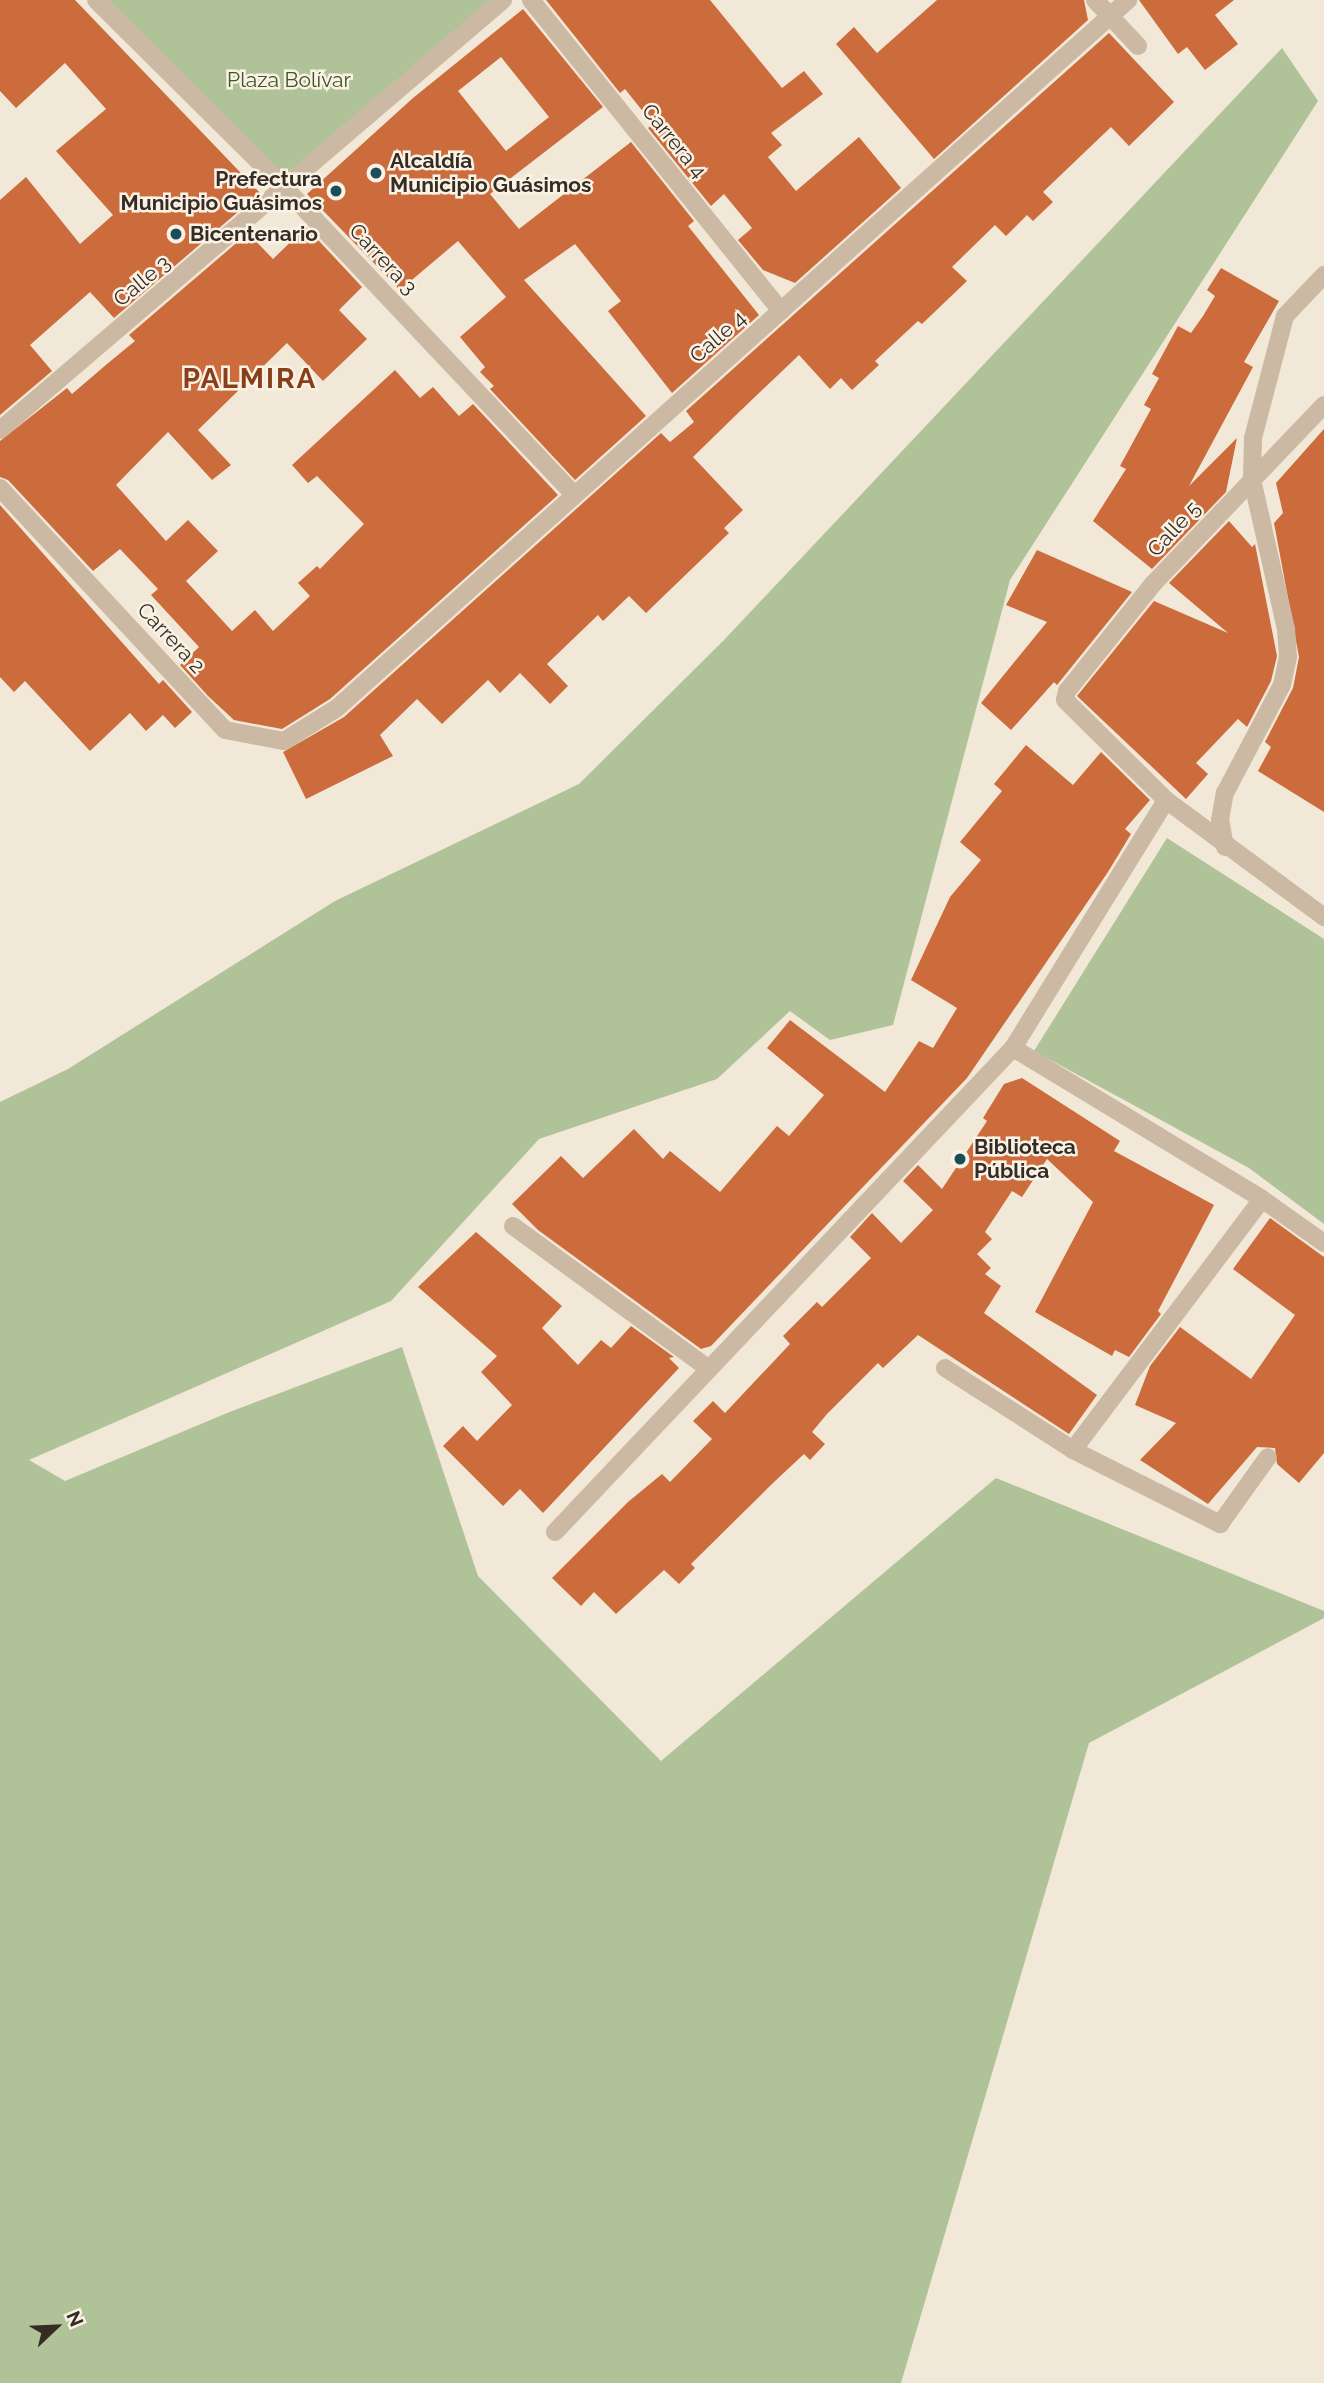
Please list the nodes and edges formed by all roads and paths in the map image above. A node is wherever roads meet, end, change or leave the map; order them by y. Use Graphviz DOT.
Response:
graph roads {
  1 [pos="96,0"];
  2 [pos="503,0"];
  3 [pos="531,0"];
  4 [pos="1095,0"];
  5 [pos="1128,0"];
  6 [pos="1110,16"];
  7 [pos="1138,46"];
  8 [pos="286,190"];
  9 [pos="1324,275"];
  10 [pos="781,311"];
  11 [pos="1324,405"];
  12 [pos="0,430"];
  13 [pos="1252,479"];
  14 [pos="0,488"];
  15 [pos="573,494"];
  16 [pos="337,708"];
  17 [pos="1166,800"];
  18 [pos="1225,847"];
  19 [pos="1324,917"];
  20 [pos="1013,1048"];
  21 [pos="1262,1199"];
  22 [pos="513,1226"];
  23 [pos="1324,1243"];
  24 [pos="708,1368"];
  25 [pos="944,1368"];
  26 [pos="1073,1450"];
  27 [pos="1268,1457"];
  28 [pos="555,1532"];
  1 -- 8 [label="street, Carrera 3"];
  2 -- 8 [label="street, Calle 3"];
  3 -- 10 [label="street, Carrera 4"];
  4 -- 6 [label="street"];
  5 -- 6 [label="street, Calle 4"];
  6 -- 7 [label="street"];
  6 -- 10 [label="street, Calle 4"];
  8 -- 12 [label="street, Calle 3"];
  8 -- 15 [label="street, Carrera 3"];
  9 -- 13 [label="street"];
  10 -- 15 [label="street, Calle 4"];
  11 -- 13 [label="street, Calle 5"];
  13 -- 17 [label="street, Calle 5"];
  13 -- 18 [label="street"];
  14 -- 16 [label="street, Carrera 2"];
  15 -- 16 [label="street, Calle 4"];
  17 -- 18 [label="street"];
  17 -- 20 [label="street"];
  18 -- 19 [label="street"];
  20 -- 21 [label="street"];
  20 -- 24 [label="street"];
  21 -- 23 [label="street"];
  21 -- 26 [label="street"];
  22 -- 24 [label="street"];
  24 -- 28 [label="street"];
  25 -- 26 [label="street"];
  26 -- 27 [label="street"];
}
